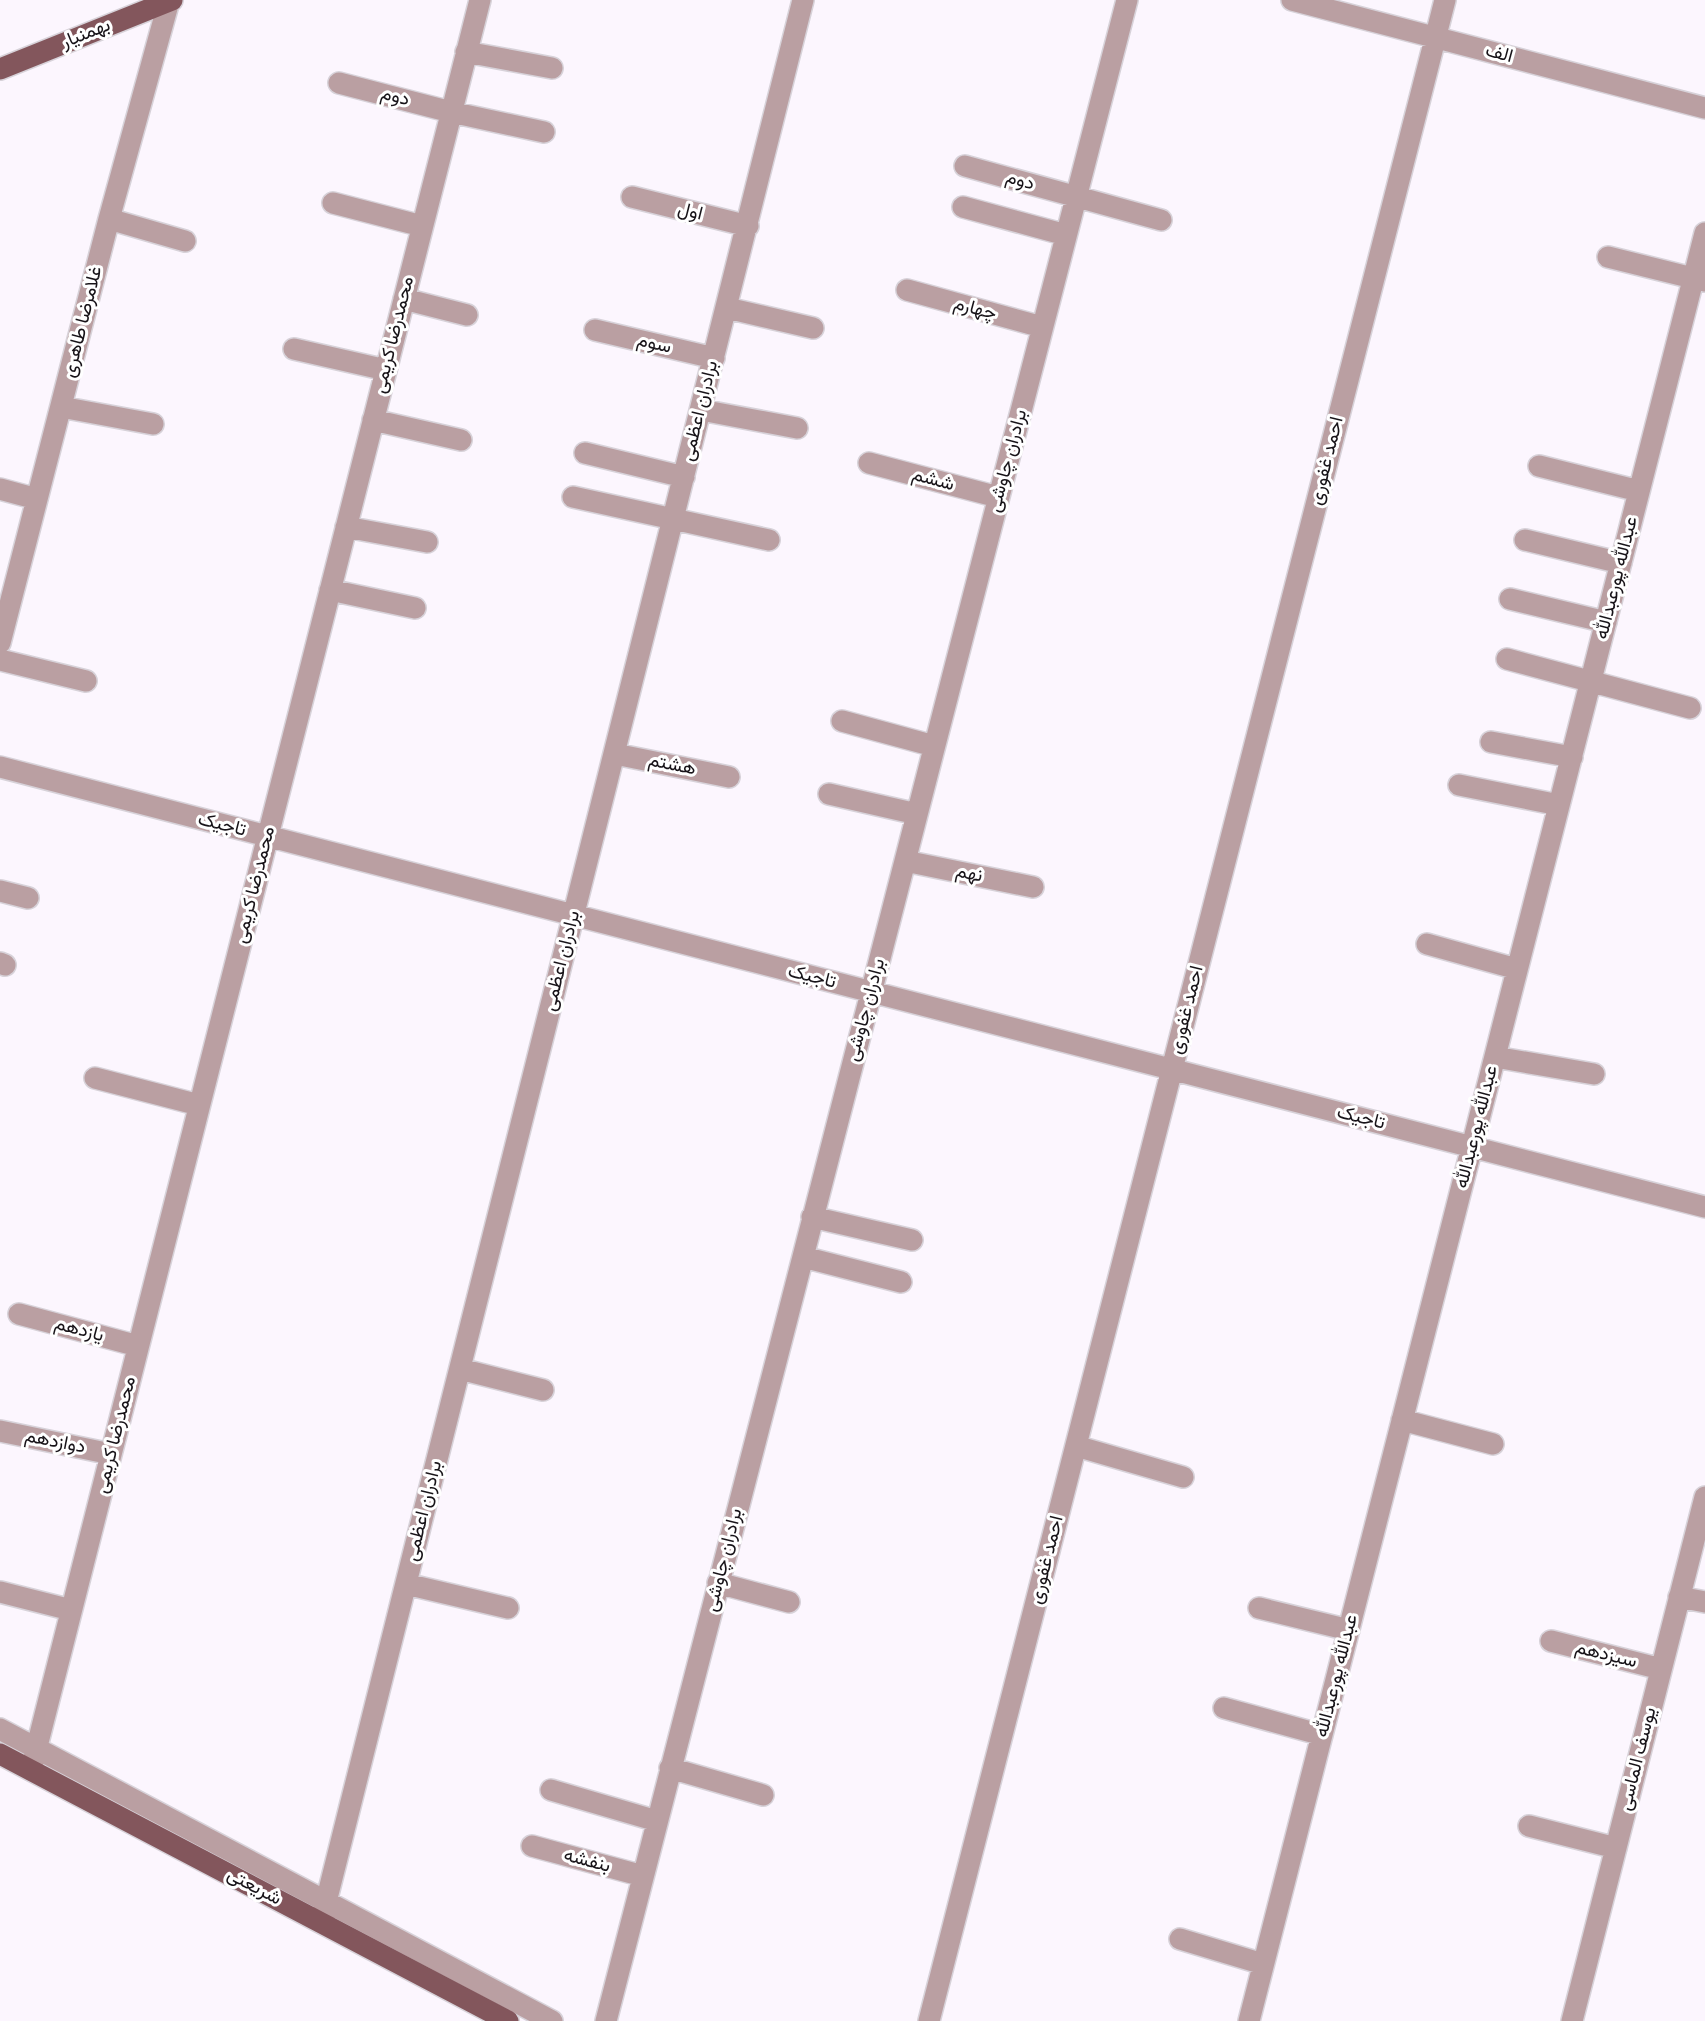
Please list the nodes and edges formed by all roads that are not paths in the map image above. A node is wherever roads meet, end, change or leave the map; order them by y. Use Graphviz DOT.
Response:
graph roads {
  1 [pos="480,0"];
  2 [pos="803,0"];
  3 [pos="1127,0"];
  4 [pos="1292,0"];
  5 [pos="1445,0"];
  6 [pos="170,1"];
  7 [pos="1436,37"];
  8 [pos="466,52"];
  9 [pos="552,68"];
  10 [pos="0,69"];
  11 [pos="339,83"];
  12 [pos="1705,107"];
  13 [pos="451,112"];
  14 [pos="544,132"];
  15 [pos="965,166"];
  16 [pos="632,197"];
  17 [pos="1076,197"];
  18 [pos="333,203"];
  19 [pos="963,207"];
  20 [pos="109,219"];
  21 [pos="1161,219"];
  22 [pos="422,226"];
  23 [pos="748,226"];
  24 [pos="1705,233"];
  25 [pos="1066,235"];
  26 [pos="185,241"];
  27 [pos="1608,257"];
  28 [pos="1699,280"];
  29 [pos="907,290"];
  30 [pos="404,299"];
  31 [pos="727,308"];
  32 [pos="467,315"];
  33 [pos="1042,327"];
  34 [pos="813,328"];
  35 [pos="595,330"];
  36 [pos="293,349"];
  37 [pos="714,358"];
  38 [pos="386,370"];
  39 [pos="61,407"];
  40 [pos="701,410"];
  41 [pos="373,420"];
  42 [pos="153,424"];
  43 [pos="797,428"];
  44 [pos="461,440"];
  45 [pos="585,453"];
  46 [pos="869,463"];
  47 [pos="1538,466"];
  48 [pos="684,477"];
  49 [pos="0,489"];
  50 [pos="1639,491"];
  51 [pos="573,497"];
  52 [pos="998,497"];
  53 [pos="37,499"];
  54 [pos="674,520"];
  55 [pos="346,527"];
  56 [pos="769,540"];
  57 [pos="1525,540"];
  58 [pos="427,542"];
  59 [pos="1620,563"];
  60 [pos="330,590"];
  61 [pos="1510,599"];
  62 [pos="415,608"];
  63 [pos="1606,622"];
  64 [pos="0,643"];
  65 [pos="1507,659"];
  66 [pos="0,660"];
  67 [pos="1591,679"];
  68 [pos="86,681"];
  69 [pos="1690,708"];
  70 [pos="842,721"];
  71 [pos="1491,742"];
  72 [pos="934,746"];
  73 [pos="615,754"];
  74 [pos="1572,757"];
  75 [pos="0,767"];
  76 [pos="729,777"];
  77 [pos="1460,785"];
  78 [pos="829,794"];
  79 [pos="1559,805"];
  80 [pos="917,814"];
  81 [pos="267,836"];
  82 [pos="905,861"];
  83 [pos="1033,887"];
  84 [pos="0,891"];
  85 [pos="28,898"];
  86 [pos="574,916"];
  87 [pos="1427,944"];
  88 [pos="1517,969"];
  89 [pos="871,992"];
  90 [pos="1495,1057"];
  91 [pos="1172,1070"];
  92 [pos="1594,1074"];
  93 [pos="95,1078"];
  94 [pos="199,1105"];
  95 [pos="1472,1147"];
  96 [pos="1705,1207"];
  97 [pos="813,1217"];
  98 [pos="912,1240"];
  99 [pos="803,1257"];
  100 [pos="901,1282"];
  101 [pos="19,1314"];
  102 [pos="138,1346"];
  103 [pos="460,1369"];
  104 [pos="543,1390"];
  105 [pos="1402,1420"];
  106 [pos="0,1431"];
  107 [pos="1493,1444"];
  108 [pos="1076,1446"];
  109 [pos="111,1454"];
  110 [pos="1183,1477"];
  111 [pos="1705,1497"];
  112 [pos="718,1583"];
  113 [pos="406,1584"];
  114 [pos="0,1592"];
  115 [pos="1679,1597"];
  116 [pos="789,1602"];
  117 [pos="1705,1602"];
  118 [pos="508,1608"];
  119 [pos="1259,1608"];
  120 [pos="71,1610"];
  121 [pos="1349,1630"];
  122 [pos="1551,1641"];
  123 [pos="1661,1669"];
  124 [pos="1224,1708"];
  125 [pos="0,1729"];
  126 [pos="1322,1735"];
  127 [pos="36,1748"];
  128 [pos="0,1754"];
  129 [pos="670,1768"];
  130 [pos="31,1770"];
  131 [pos="551,1790"];
  132 [pos="763,1795"];
  133 [pos="657,1821"];
  134 [pos="1529,1826"];
  135 [pos="532,1846"];
  136 [pos="1616,1848"];
  137 [pos="643,1875"];
  138 [pos="326,1901"];
  139 [pos="321,1923"];
  140 [pos="1180,1939"];
  141 [pos="1264,1964"];
  142 [pos="508,2021"];
  143 [pos="552,2021"];
  144 [pos="606,2021"];
  145 [pos="929,2021"];
  146 [pos="1249,2021"];
  147 [pos="1572,2021"];
  1 -- 8 [label="street, محمدرضا کریمی"];
  2 -- 23 [label="street, برادران اعظمی"];
  3 -- 17 [label="street, برادران چاوشی"];
  4 -- 7 [label="street, الف"];
  5 -- 7 [label="street, احمد غفوری"];
  6 -- 10 [label="main road, بهمنیار"];
  6 -- 20 [label="street, غلامرضا طاهری"];
  7 -- 12 [label="street, الف"];
  7 -- 91 [label="street, احمد غفوری"];
  8 -- 9 [label="street"];
  8 -- 13 [label="street, محمدرضا کریمی"];
  11 -- 13 [label="street, دوم"];
  13 -- 14 [label="street"];
  13 -- 22 [label="street, محمدرضا کریمی"];
  15 -- 17 [label="street, دوم"];
  16 -- 23 [label="street, اول"];
  17 -- 21 [label="street"];
  17 -- 25 [label="street, برادران چاوشی"];
  18 -- 22 [label="street"];
  19 -- 25 [label="street"];
  20 -- 26 [label="street"];
  20 -- 39 [label="street, غلامرضا طاهری"];
  22 -- 30 [label="street, محمدرضا کریمی"];
  23 -- 31 [label="street, برادران اعظمی"];
  24 -- 28 [label="street, عبدالله پورعبدالله"];
  25 -- 33 [label="street, برادران چاوشی"];
  27 -- 28 [label="street"];
  28 -- 50 [label="street, عبدالله پورعبدالله"];
  29 -- 33 [label="street, چهارم"];
  30 -- 32 [label="street"];
  30 -- 38 [label="street, محمدرضا کریمی"];
  31 -- 34 [label="street"];
  31 -- 37 [label="street, برادران اعظمی"];
  33 -- 52 [label="street, برادران چاوشی"];
  35 -- 37 [label="street, سوم"];
  36 -- 38 [label="street"];
  37 -- 40 [label="street, برادران اعظمی"];
  38 -- 41 [label="street, محمدرضا کریمی"];
  39 -- 42 [label="street"];
  39 -- 53 [label="street, غلامرضا طاهری"];
  40 -- 43 [label="street"];
  40 -- 48 [label="street, برادران اعظمی"];
  41 -- 44 [label="street"];
  41 -- 55 [label="street, محمدرضا کریمی"];
  45 -- 48 [label="street"];
  46 -- 52 [label="street, ششم"];
  47 -- 50 [label="street"];
  48 -- 54 [label="street, برادران اعظمی"];
  49 -- 53 [label="street"];
  50 -- 59 [label="street, عبدالله پورعبدالله"];
  51 -- 54 [label="street"];
  52 -- 72 [label="street, برادران چاوشی"];
  53 -- 64 [label="street, غلامرضا طاهری"];
  54 -- 56 [label="street"];
  54 -- 73 [label="street, برادران اعظمی"];
  55 -- 58 [label="street"];
  55 -- 60 [label="street, محمدرضا کریمی"];
  57 -- 59 [label="street"];
  59 -- 63 [label="street, عبدالله پورعبدالله"];
  60 -- 62 [label="street"];
  60 -- 81 [label="street, محمدرضا کریمی"];
  61 -- 63 [label="street"];
  63 -- 67 [label="street, عبدالله پورعبدالله"];
  65 -- 67 [label="street"];
  66 -- 68 [label="street"];
  67 -- 69 [label="street"];
  67 -- 74 [label="street, عبدالله پورعبدالله"];
  70 -- 72 [label="street"];
  71 -- 74 [label="street"];
  72 -- 80 [label="street, برادران چاوشی"];
  73 -- 76 [label="street, هشتم"];
  73 -- 86 [label="street, برادران اعظمی"];
  74 -- 79 [label="street, عبدالله پورعبدالله"];
  75 -- 81 [label="street, تاجیک"];
  77 -- 79 [label="street"];
  78 -- 80 [label="street"];
  79 -- 88 [label="street, عبدالله پورعبدالله"];
  80 -- 82 [label="street, برادران چاوشی"];
  81 -- 86 [label="street, تاجیک"];
  81 -- 94 [label="street, محمدرضا کریمی"];
  82 -- 83 [label="street, نهم"];
  82 -- 89 [label="street, برادران چاوشی"];
  84 -- 85 [label="street"];
  86 -- 89 [label="street, تاجیک"];
  86 -- 103 [label="street, برادران اعظمی"];
  87 -- 88 [label="street"];
  88 -- 90 [label="street, عبدالله پورعبدالله"];
  89 -- 91 [label="street, تاجیک"];
  89 -- 97 [label="street, برادران چاوشی"];
  90 -- 92 [label="street"];
  90 -- 95 [label="street, عبدالله پورعبدالله"];
  91 -- 95 [label="street, تاجیک"];
  91 -- 108 [label="street, احمد غفوری"];
  93 -- 94 [label="street"];
  94 -- 102 [label="street, محمدرضا کریمی"];
  95 -- 96 [label="street, تاجیک"];
  95 -- 105 [label="street, عبدالله پورعبدالله"];
  97 -- 98 [label="street"];
  97 -- 99 [label="street, برادران چاوشی"];
  99 -- 100 [label="street"];
  99 -- 112 [label="street, برادران چاوشی"];
  101 -- 102 [label="street, یازدهم"];
  102 -- 109 [label="street, محمدرضا کریمی"];
  103 -- 104 [label="street"];
  103 -- 113 [label="street, برادران اعظمی"];
  105 -- 107 [label="street"];
  105 -- 121 [label="street, عبدالله پورعبدالله"];
  106 -- 109 [label="street, دوازدهم"];
  108 -- 110 [label="street"];
  108 -- 145 [label="street, احمد غفوری"];
  109 -- 120 [label="street, محمدرضا کریمی"];
  111 -- 115 [label="street, یوسف الماسی"];
  112 -- 116 [label="street"];
  112 -- 129 [label="street, برادران چاوشی"];
  113 -- 118 [label="street"];
  113 -- 138 [label="street, برادران اعظمی"];
  114 -- 120 [label="street"];
  115 -- 117 [label="street"];
  115 -- 123 [label="street, یوسف الماسی"];
  119 -- 121 [label="street"];
  120 -- 127 [label="street, محمدرضا کریمی"];
  121 -- 126 [label="street, عبدالله پورعبدالله"];
  122 -- 123 [label="street, سیزدهم"];
  123 -- 136 [label="street, یوسف الماسی"];
  124 -- 126 [label="street"];
  125 -- 127 [label="street"];
  126 -- 141 [label="street, عبدالله پورعبدالله"];
  127 -- 130 [label="street, محمدرضا کریمی"];
  127 -- 138 [label="street"];
  128 -- 130 [label="main road, شریعتی"];
  129 -- 132 [label="street"];
  129 -- 133 [label="street, برادران چاوشی"];
  130 -- 139 [label="main road, شریعتی"];
  131 -- 133 [label="street"];
  133 -- 137 [label="street, برادران چاوشی"];
  134 -- 136 [label="street"];
  135 -- 137 [label="street, بنفشه"];
  136 -- 147 [label="street, یوسف الماسی"];
  137 -- 144 [label="street, برادران چاوشی"];
  138 -- 139 [label="street, برادران اعظمی"];
  138 -- 143 [label="street"];
  139 -- 142 [label="main road, شریعتی"];
  140 -- 141 [label="street"];
  141 -- 146 [label="street, عبدالله پورعبدالله"];
}
